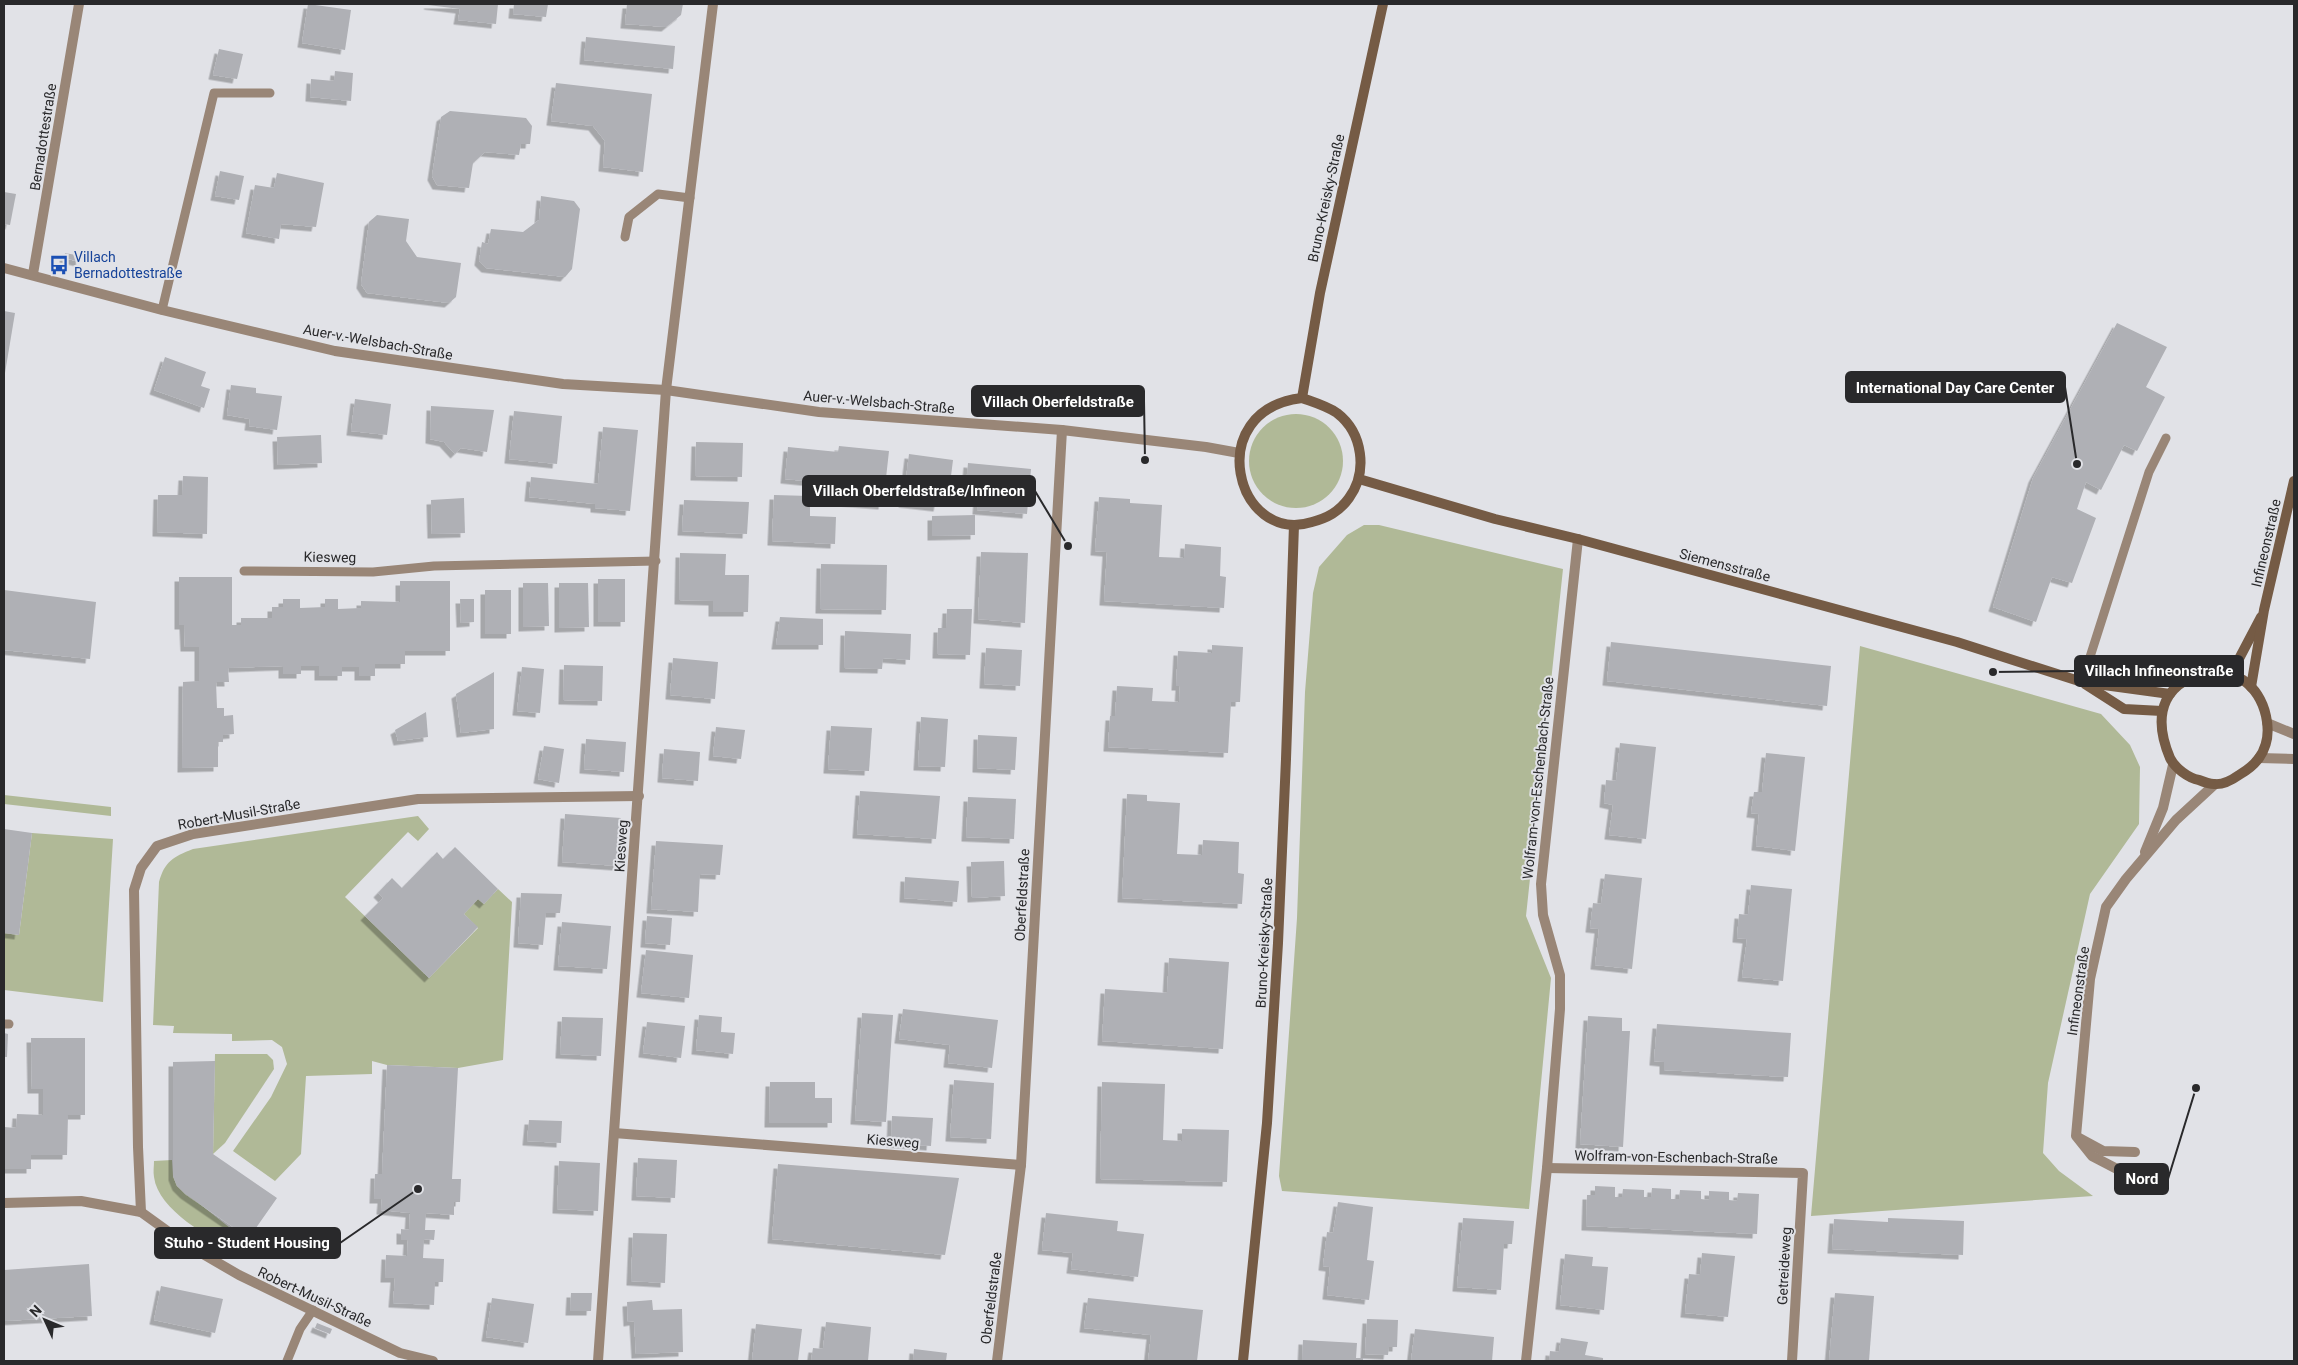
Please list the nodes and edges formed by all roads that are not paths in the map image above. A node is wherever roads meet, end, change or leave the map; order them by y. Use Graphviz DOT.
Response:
graph roads {
  1 [pos="79,4"];
  2 [pos="713,4"];
  3 [pos="1383,4"];
  4 [pos="270,94"];
  5 [pos="690,198"];
  6 [pos="624,237"];
  7 [pos="4,268"];
  8 [pos="33,274"];
  9 [pos="162,310"];
  10 [pos="666,390"];
  11 [pos="1302,398"];
  12 [pos="1062,430"];
  13 [pos="2166,438"];
  14 [pos="1239,453"];
  15 [pos="1359,479"];
  16 [pos="2294,481"];
  17 [pos="1294,525"];
  18 [pos="1578,539"];
  19 [pos="656,561"];
  20 [pos="244,571"];
  21 [pos="2264,610"];
  22 [pos="2231,674"];
  23 [pos="2082,682"];
  24 [pos="2252,686"];
  25 [pos="2170,694"];
  26 [pos="2162,711"];
  27 [pos="2267,723"];
  28 [pos="2294,734"];
  29 [pos="2259,758"];
  30 [pos="2294,759"];
  31 [pos="2173,765"];
  32 [pos="2215,784"];
  33 [pos="638,796"];
  34 [pos="2142,862"];
  35 [pos="614,1133"];
  36 [pos="2076,1136"];
  37 [pos="2134,1152"];
  38 [pos="1021,1165"];
  39 [pos="1547,1168"];
  40 [pos="2117,1169"];
  41 [pos="1803,1173"];
  42 [pos="4,1203"];
  43 [pos="141,1212"];
  44 [pos="313,1310"];
  45 [pos="288,1361"];
  46 [pos="433,1361"];
  47 [pos="598,1361"];
  48 [pos="997,1361"];
  49 [pos="1243,1361"];
  50 [pos="1526,1361"];
  51 [pos="1792,1361"];
  1 -- 8 [label="street, Bernadottestraße"];
  2 -- 5 [label="street"];
  3 -- 11 [label="street, Bruno-Kreisky-Straße"];
  4 -- 9 [label="lane"];
  5 -- 6 [label="lane"];
  5 -- 10 [label="street"];
  7 -- 8 [label="street, Auer-v.-Welsbach-Straße"];
  8 -- 9 [label="street, Auer-v.-Welsbach-Straße"];
  9 -- 10 [label="street, Auer-v.-Welsbach-Straße"];
  10 -- 12 [label="street, Auer-v.-Welsbach-Straße"];
  10 -- 19 [label="street, Kiesweg"];
  11 -- 14 [label="street"];
  11 -- 15 [label="street"];
  12 -- 14 [label="street, Auer-v.-Welsbach-Straße"];
  12 -- 38 [label="street, Oberfeldstraße"];
  13 -- 23 [label="lane"];
  14 -- 17 [label="street"];
  15 -- 17 [label="street"];
  15 -- 18 [label="street, Siemensstraße"];
  16 -- 21 [label="street, Infineonstraße"];
  17 -- 49 [label="street, Bruno-Kreisky-Straße"];
  18 -- 23 [label="street, Siemensstraße"];
  18 -- 39 [label="street, Wolfram-von-Eschenbach-Straße"];
  19 -- 20 [label="lane, Kiesweg"];
  19 -- 33 [label="street, Kiesweg"];
  21 -- 22 [label="street, Infineonstraße"];
  21 -- 24 [label="street, Infineonstraße"];
  22 -- 24 [label="street"];
  22 -- 25 [label="street"];
  23 -- 25 [label="street, Siemensstraße"];
  23 -- 26 [label="street, Siemensstraße"];
  24 -- 27 [label="street"];
  25 -- 26 [label="street"];
  26 -- 31 [label="street"];
  27 -- 28 [label="street"];
  27 -- 29 [label="street"];
  29 -- 30 [label="street"];
  29 -- 32 [label="street"];
  31 -- 32 [label="street"];
  31 -- 34 [label="street, Infineonstraße"];
  32 -- 34 [label="street, Infineonstraße"];
  33 -- 35 [label="street, Kiesweg"];
  33 -- 43 [label="street, Robert-Musil-Straße"];
  34 -- 36 [label="street, Infineonstraße"];
  35 -- 38 [label="street, Kiesweg"];
  35 -- 47 [label="street, Kiesweg"];
  36 -- 37 [label="street"];
  36 -- 40 [label="street"];
  38 -- 48 [label="street, Oberfeldstraße"];
  39 -- 41 [label="street, Wolfram-von-Eschenbach-Straße"];
  39 -- 50 [label="street, Wolfram-von-Eschenbach-Straße"];
  41 -- 51 [label="street, Getreideweg"];
  42 -- 43 [label="street, Robert-Musil-Straße"];
  43 -- 44 [label="street, Robert-Musil-Straße"];
  44 -- 45 [label="lane"];
  44 -- 46 [label="street, Robert-Musil-Straße"];
}
